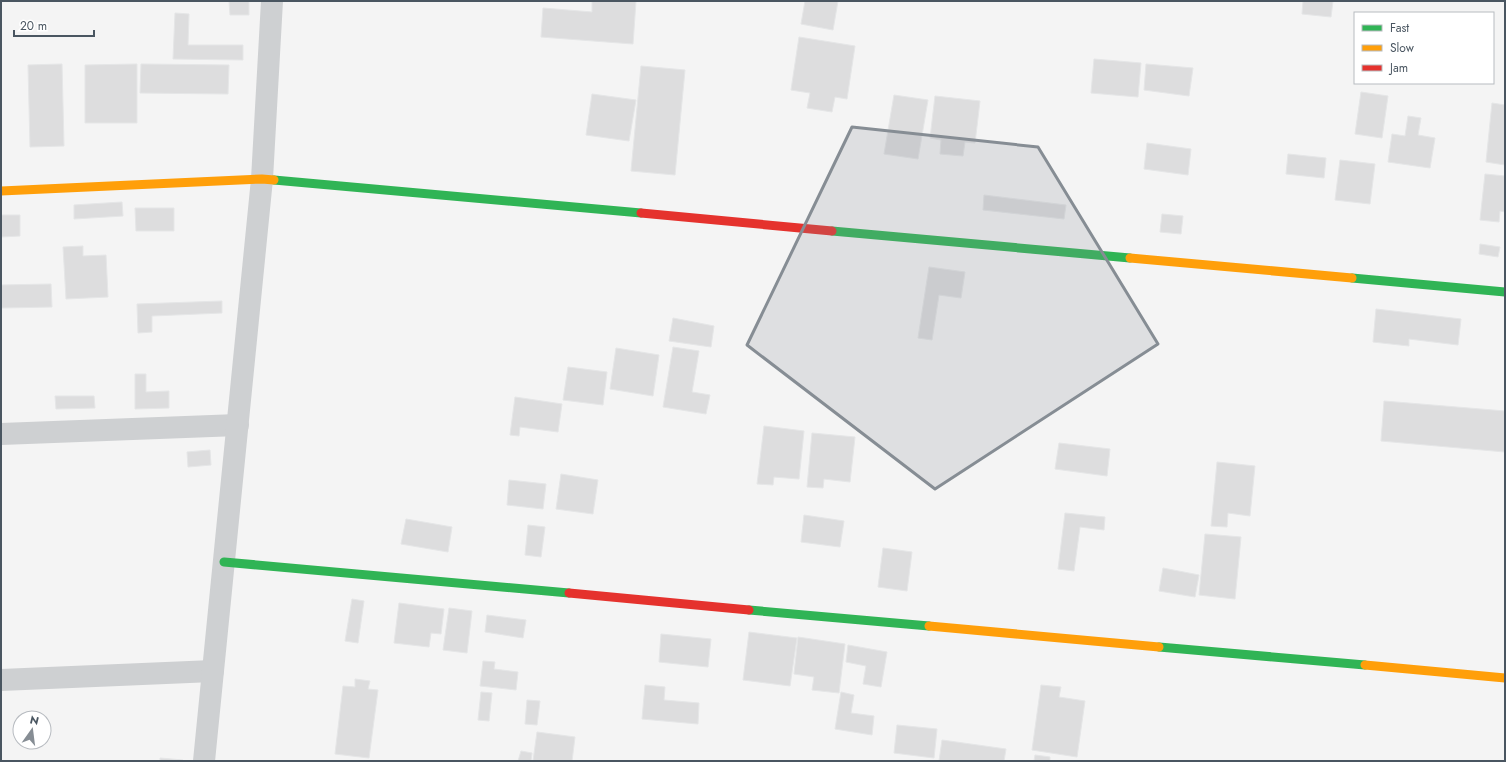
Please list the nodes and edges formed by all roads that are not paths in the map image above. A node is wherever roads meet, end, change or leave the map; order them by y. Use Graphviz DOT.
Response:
graph roads {
  1 [pos="272,1"];
  2 [pos="262,179"];
  3 [pos="1,191"];
  4 [pos="1505,292"];
  5 [pos="238,425"];
  6 [pos="1,434"];
  7 [pos="224,562"];
  8 [pos="213,671"];
  9 [pos="1505,678"];
  10 [pos="1,680"];
  11 [pos="204,761"];
  1 -- 2 [label="street"];
  2 -- 3 [label="street"];
  2 -- 4 [label="street"];
  2 -- 5 [label="street"];
  5 -- 6 [label="street"];
  5 -- 7 [label="street"];
  7 -- 8 [label="street"];
  7 -- 9 [label="street"];
  8 -- 10 [label="street"];
  8 -- 11 [label="street"];
}
